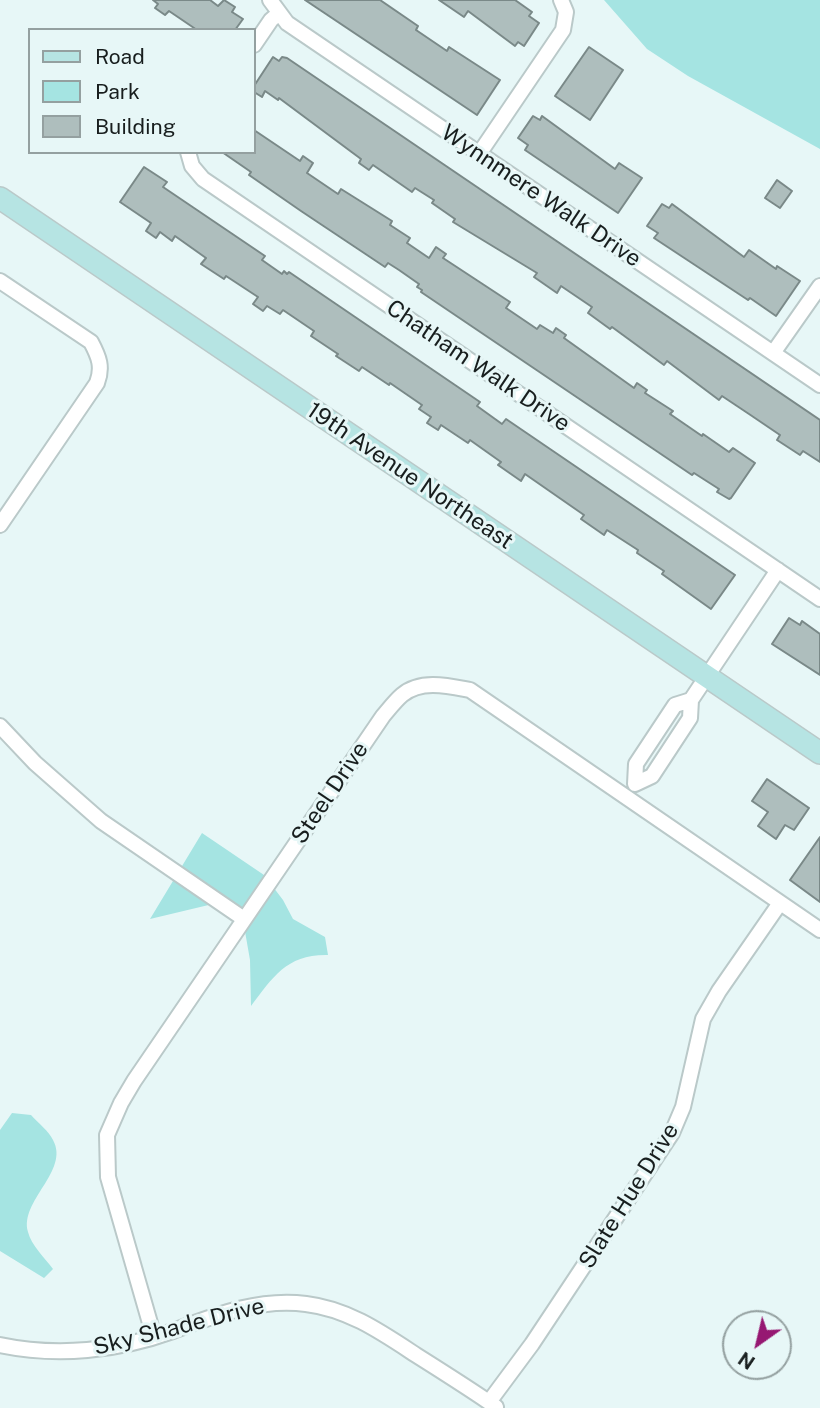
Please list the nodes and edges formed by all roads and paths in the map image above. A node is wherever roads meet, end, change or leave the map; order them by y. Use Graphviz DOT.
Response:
graph roads {
  1 [pos="270,0"];
  2 [pos="561,0"];
  3 [pos="278,14"];
  4 [pos="256,42"];
  5 [pos="189,154"];
  6 [pos="479,154"];
  7 [pos="0,198"];
  8 [pos="0,281"];
  9 [pos="820,286"];
  10 [pos="774,353"];
  11 [pos="820,385"];
  12 [pos="0,525"];
  13 [pos="778,570"];
  14 [pos="820,598"];
  15 [pos="707,677"];
  16 [pos="691,700"];
  17 [pos="0,726"];
  18 [pos="820,754"];
  19 [pos="635,784"];
  20 [pos="625,797"];
  21 [pos="780,903"];
  22 [pos="244,919"];
  23 [pos="820,930"];
  24 [pos="155,1336"];
  25 [pos="0,1345"];
  26 [pos="493,1405"];
  1 -- 3 [label="street, Wynnmere Walk Drive"];
  2 -- 6 [label="street"];
  3 -- 4 [label="street"];
  3 -- 6 [label="street, Wynnmere Walk Drive"];
  5 -- 13 [label="street, Chatham Walk Drive"];
  6 -- 10 [label="street, Wynnmere Walk Drive"];
  7 -- 15 [label="street, 19th Avenue Northeast"];
  8 -- 12 [label="street"];
  9 -- 10 [label="street"];
  10 -- 11 [label="street, Wynnmere Walk Drive"];
  13 -- 14 [label="street, Chatham Walk Drive"];
  13 -- 15 [label="street"];
  15 -- 16 [label="street"];
  15 -- 18 [label="street, 19th Avenue Northeast"];
  16 -- 19 [label="street"];
  16 -- 19 [label="street"];
  17 -- 22 [label="street"];
  19 -- 20 [label="street"];
  20 -- 21 [label="street, Steel Drive"];
  20 -- 22 [label="street, Steel Drive"];
  21 -- 23 [label="street, Steel Drive"];
  21 -- 26 [label="street, Slate Hue Drive"];
  22 -- 24 [label="street, Steel Drive"];
  24 -- 25 [label="street, Sky Shade Drive"];
  24 -- 26 [label="street, Sky Shade Drive"];
}
